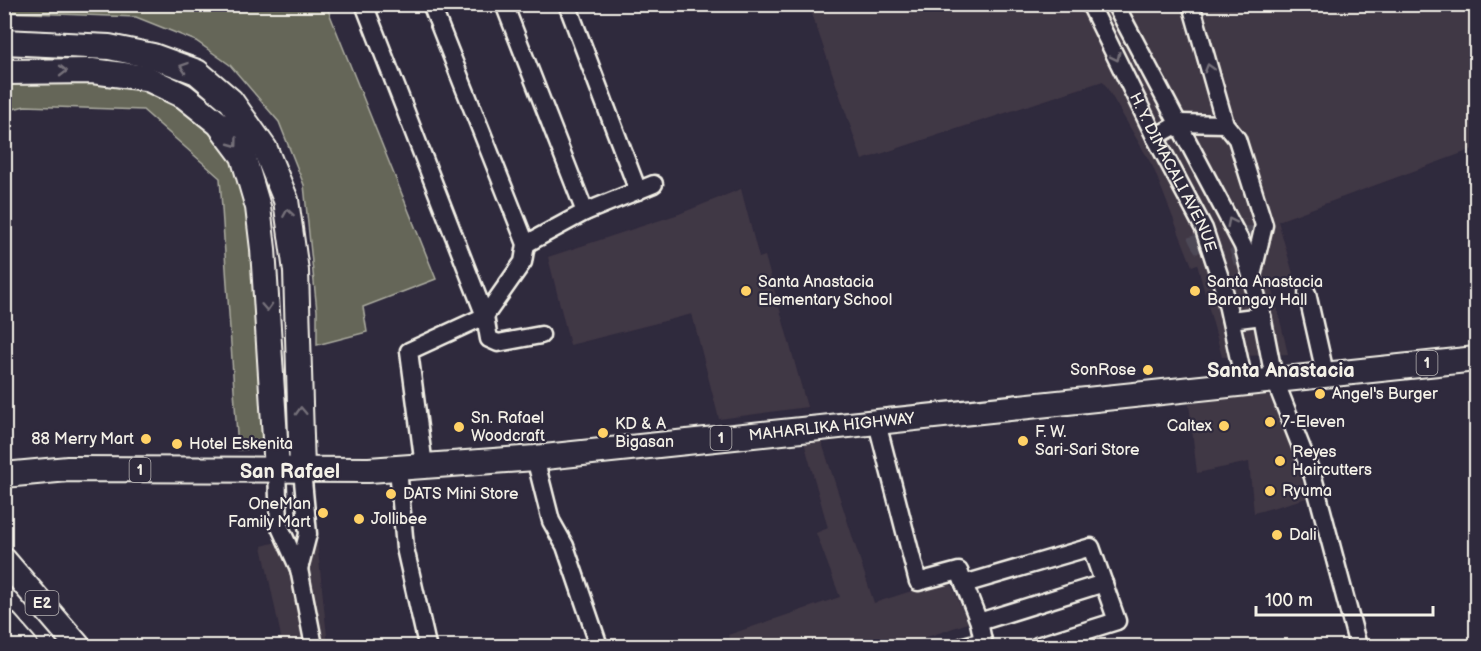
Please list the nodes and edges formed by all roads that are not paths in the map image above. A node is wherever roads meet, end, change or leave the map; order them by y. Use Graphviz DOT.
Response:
graph roads {
  1 [pos="364,4"];
  2 [pos="431,4"];
  3 [pos="504,4"];
  4 [pos="567,4"];
  5 [pos="1090,4"];
  6 [pos="1115,4"];
  7 [pos="1191,4"];
  8 [pos="4,42"];
  9 [pos="4,72"];
  10 [pos="1179,123"];
  11 [pos="1225,124"];
  12 [pos="1155,137"];
  13 [pos="1237,139"];
  14 [pos="1171,165"];
  15 [pos="654,184"];
  16 [pos="638,191"];
  17 [pos="585,212"];
  18 [pos="1250,218"];
  19 [pos="1195,235"];
  20 [pos="525,244"];
  21 [pos="1251,276"];
  22 [pos="1308,293"];
  23 [pos="485,316"];
  24 [pos="1262,316"];
  25 [pos="1231,320"];
  26 [pos="541,335"];
  27 [pos="1476,359"];
  28 [pos="1325,373"];
  29 [pos="1274,378"];
  30 [pos="1244,382"];
  31 [pos="878,423"];
  32 [pos="535,458"];
  33 [pos="424,466"];
  34 [pos="398,468"];
  35 [pos="277,470"];
  36 [pos="302,470"];
  37 [pos="4,476"];
  38 [pos="307,519"];
  39 [pos="279,525"];
  40 [pos="4,560"];
  41 [pos="299,569"];
  42 [pos="1104,583"];
  43 [pos="964,584"];
  44 [pos="4,622"];
  45 [pos="979,622"];
  46 [pos="984,644"];
  47 [pos="426,645"];
  48 [pos="25,646"];
  49 [pos="78,646"];
  50 [pos="314,646"];
  51 [pos="599,646"];
  52 [pos="964,646"];
  53 [pos="1037,646"];
  54 [pos="1358,646"];
  1 -- 23 [label="street"];
  2 -- 20 [label="street"];
  3 -- 17 [label="street"];
  4 -- 16 [label="street"];
  5 -- 12 [label="street, H. Y. DIMACALI AVENUE, one-way"];
  6 -- 10 [label="street, H. Y. DIMACALI AVENUE"];
  11 -- 7 [label="street, one-way"];
  36 -- 8 [label="highway, one-way"];
  9 -- 35 [label="highway, one-way"];
  10 -- 11 [label="street"];
  10 -- 12 [label="street"];
  21 -- 10 [label="street, H. Y. DIMACALI AVENUE, one-way"];
  11 -- 13 [label="street"];
  12 -- 14 [label="street, H. Y. DIMACALI AVENUE"];
  13 -- 18 [label="street"];
  13 -- 21 [label="street"];
  14 -- 19 [label="street"];
  14 -- 25 [label="street, H. Y. DIMACALI AVENUE"];
  15 -- 16 [label="street"];
  16 -- 17 [label="street"];
  17 -- 20 [label="street"];
  20 -- 23 [label="street"];
  21 -- 24 [label="street, H. Y. DIMACALI AVENUE"];
  22 -- 28 [label="street"];
  23 -- 26 [label="street"];
  23 -- 33 [label="street"];
  24 -- 25 [label="street"];
  24 -- 29 [label="street, H. Y. DIMACALI AVENUE"];
  25 -- 30 [label="street, H. Y. DIMACALI AVENUE"];
  27 -- 28 [label="highway, MAHARLIKA HIGHWAY / 1"];
  28 -- 29 [label="highway, MAHARLIKA HIGHWAY / 1"];
  29 -- 30 [label="highway, MAHARLIKA HIGHWAY / 1"];
  29 -- 54 [label="street, H. Y. DIMACALI AVENUE"];
  30 -- 31 [label="highway, MAHARLIKA HIGHWAY / 1"];
  31 -- 32 [label="highway, MAHARLIKA HIGHWAY / 1"];
  31 -- 43 [label="street"];
  32 -- 33 [label="highway, MAHARLIKA HIGHWAY / 1"];
  32 -- 51 [label="street"];
  33 -- 34 [label="highway, MAHARLIKA HIGHWAY / 1"];
  34 -- 36 [label="highway, MAHARLIKA HIGHWAY / 1"];
  34 -- 47 [label="street"];
  35 -- 36 [label="highway, MAHARLIKA HIGHWAY / 1"];
  35 -- 37 [label="highway, MAHARLIKA HIGHWAY / 1"];
  35 -- 39 [label="street"];
  36 -- 38 [label="street"];
  38 -- 39 [label="street"];
  38 -- 41 [label="street"];
  39 -- 41 [label="street"];
  40 -- 49 [label="highway, E2"];
  41 -- 50 [label="street"];
  42 -- 43 [label="street"];
  42 -- 45 [label="street"];
  42 -- 53 [label="street"];
  43 -- 45 [label="street"];
  44 -- 48 [label="highway, E2"];
  45 -- 46 [label="street"];
  46 -- 52 [label="street"];
}
